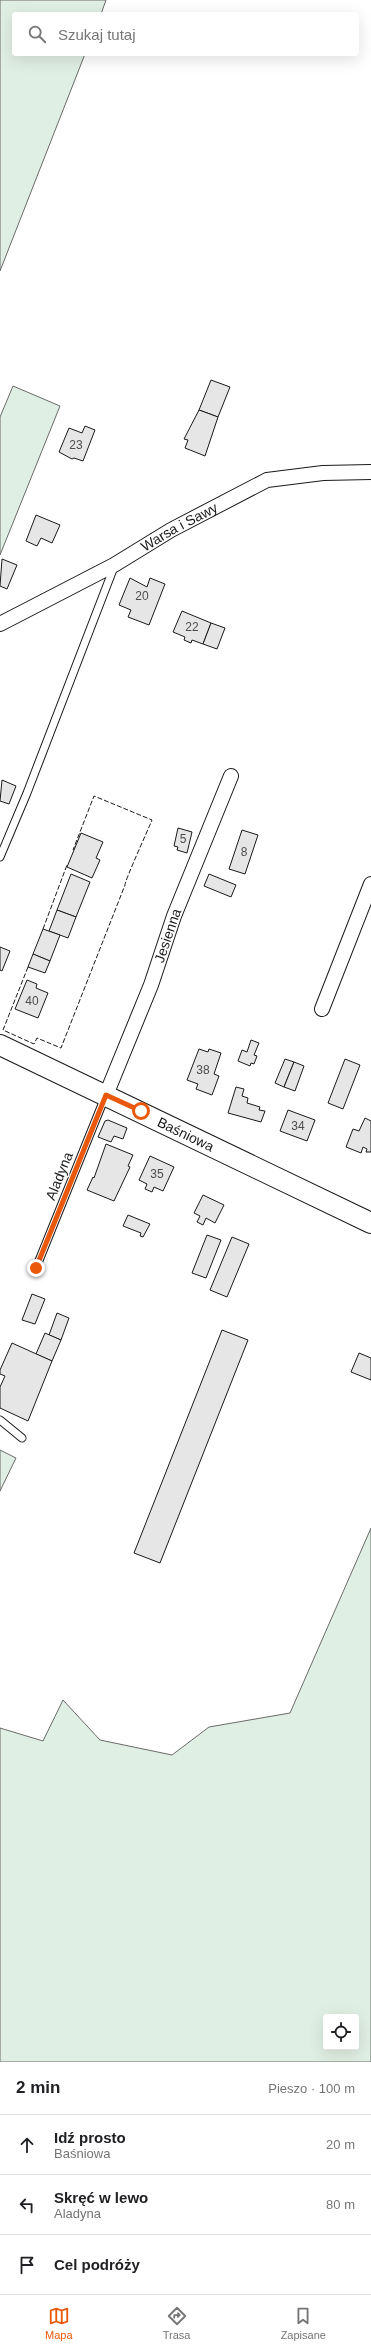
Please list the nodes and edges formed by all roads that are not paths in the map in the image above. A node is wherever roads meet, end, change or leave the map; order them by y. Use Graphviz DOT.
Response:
graph roads {
  1 [pos="371,472"];
  2 [pos="114,564"];
  3 [pos="0,624"];
  4 [pos="231,776"];
  5 [pos="0,857"];
  6 [pos="371,884"];
  7 [pos="322,1009"];
  8 [pos="0,1045"];
  9 [pos="106,1095"];
  10 [pos="371,1223"];
  11 [pos="36,1268"];
  12 [pos="0,1420"];
  13 [pos="22,1438"];
  1 -- 2 [label="street, Warsa i Sawy"];
  2 -- 3 [label="street, Warsa i Sawy"];
  2 -- 5 [label="lane"];
  4 -- 9 [label="street, Jesienna"];
  6 -- 7 [label="street"];
  8 -- 9 [label="main road, Baśniowa"];
  9 -- 10 [label="main road, Baśniowa"];
  9 -- 11 [label="lane, Aladyna"];
  12 -- 13 [label="lane"];
}
